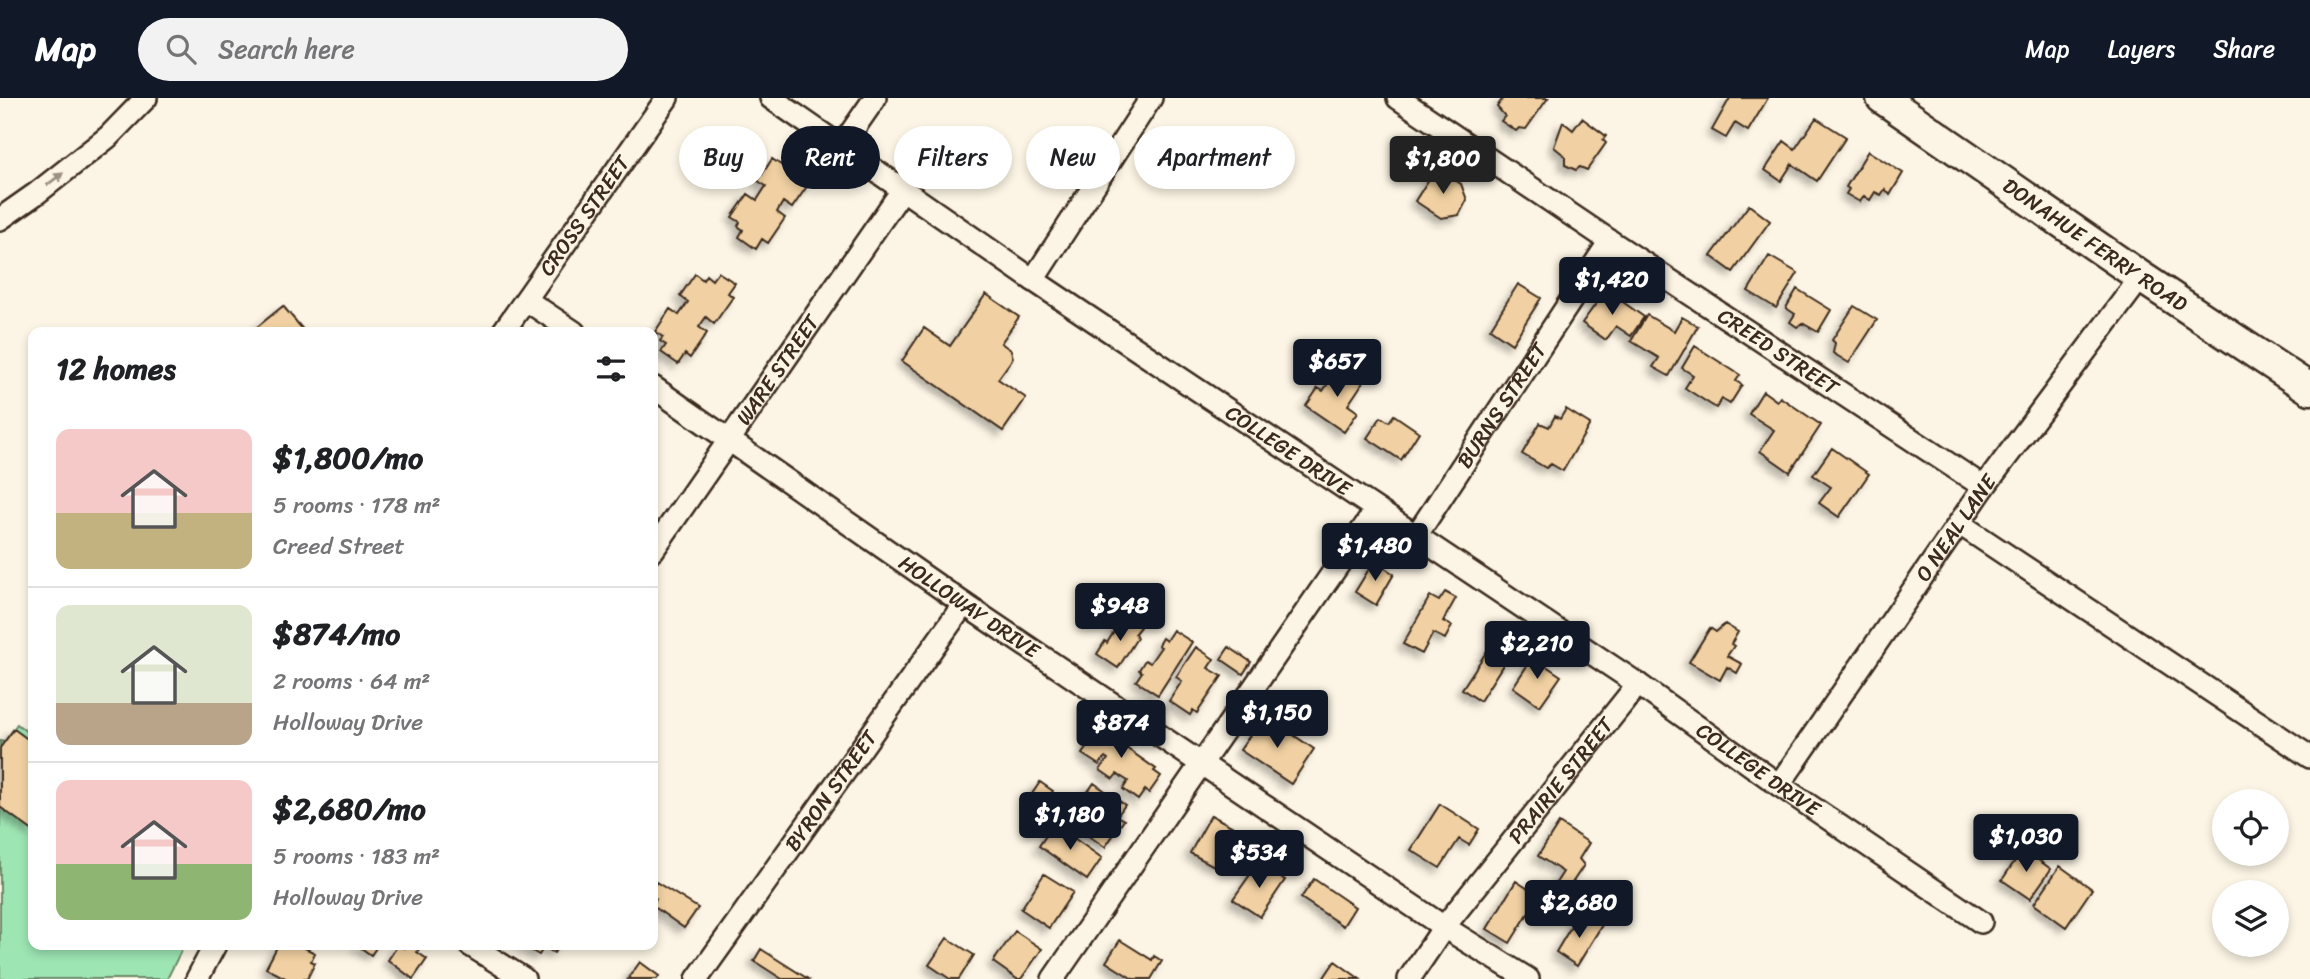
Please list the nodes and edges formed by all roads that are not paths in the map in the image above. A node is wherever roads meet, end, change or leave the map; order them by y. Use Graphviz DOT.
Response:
graph roads {
  1 [pos="146,98"];
  2 [pos="667,98"];
  3 [pos="771,98"];
  4 [pos="875,98"];
  5 [pos="1152,98"];
  6 [pos="1398,98"];
  7 [pos="1882,98"];
  8 [pos="812,126"];
  9 [pos="855,126"];
  10 [pos="903,189"];
  11 [pos="0,219"];
  12 [pos="1610,241"];
  13 [pos="2141,277"];
  14 [pos="1033,280"];
  15 [pos="526,300"];
  16 [pos="507,327"];
  17 [pos="566,327"];
  18 [pos="2310,389"];
  19 [pos="658,390"];
  20 [pos="729,438"];
  21 [pos="1984,487"];
  22 [pos="1376,510"];
  23 [pos="1960,524"];
  24 [pos="1416,536"];
  25 [pos="658,543"];
  26 [pos="964,604"];
  27 [pos="1637,684"];
  28 [pos="2310,757"];
  29 [pos="1202,762"];
  30 [pos="1779,785"];
  31 [pos="1981,922"];
  32 [pos="1444,926"];
  33 [pos="212,950"];
  34 [pos="479,950"];
  35 [pos="1411,978"];
  36 [pos="197,979"];
  37 [pos="524,979"];
  38 [pos="697,979"];
  39 [pos="1053,979"];
  40 [pos="1528,979"];
  11 -- 1 [label="street, one-way"];
  2 -- 15 [label="street, CROSS STREET"];
  3 -- 8 [label="street, COLLEGE DRIVE"];
  4 -- 9 [label="street"];
  5 -- 14 [label="street"];
  6 -- 12 [label="street, CREED STREET"];
  7 -- 13 [label="main road, DONAHUE FERRY ROAD"];
  10 -- 14 [label="street, COLLEGE DRIVE"];
  10 -- 20 [label="street, WARE STREET"];
  12 -- 21 [label="street, CREED STREET"];
  12 -- 24 [label="street, BURNS STREET"];
  13 -- 18 [label="main road, DONAHUE FERRY ROAD"];
  13 -- 21 [label="street, O NEAL LANE"];
  14 -- 22 [label="street, COLLEGE DRIVE"];
  15 -- 16 [label="street, CROSS STREET"];
  15 -- 17 [label="street"];
  19 -- 20 [label="street, HOLLOWAY DRIVE"];
  20 -- 25 [label="street, WARE STREET"];
  20 -- 26 [label="street, HOLLOWAY DRIVE"];
  21 -- 23 [label="street, O NEAL LANE"];
  22 -- 24 [label="street, COLLEGE DRIVE"];
  22 -- 29 [label="street"];
  23 -- 28 [label="street"];
  23 -- 30 [label="street, O NEAL LANE"];
  24 -- 27 [label="street, COLLEGE DRIVE"];
  26 -- 29 [label="street, HOLLOWAY DRIVE"];
  26 -- 38 [label="street, BYRON STREET"];
  27 -- 30 [label="street, COLLEGE DRIVE"];
  27 -- 32 [label="street, PRAIRIE STREET"];
  29 -- 32 [label="street, HOLLOWAY DRIVE"];
  29 -- 39 [label="street"];
  30 -- 31 [label="street, COLLEGE DRIVE"];
  32 -- 35 [label="street, PRAIRIE STREET"];
  32 -- 40 [label="street, HOLLOWAY DRIVE"];
  33 -- 36 [label="street"];
  34 -- 37 [label="street"];
}
